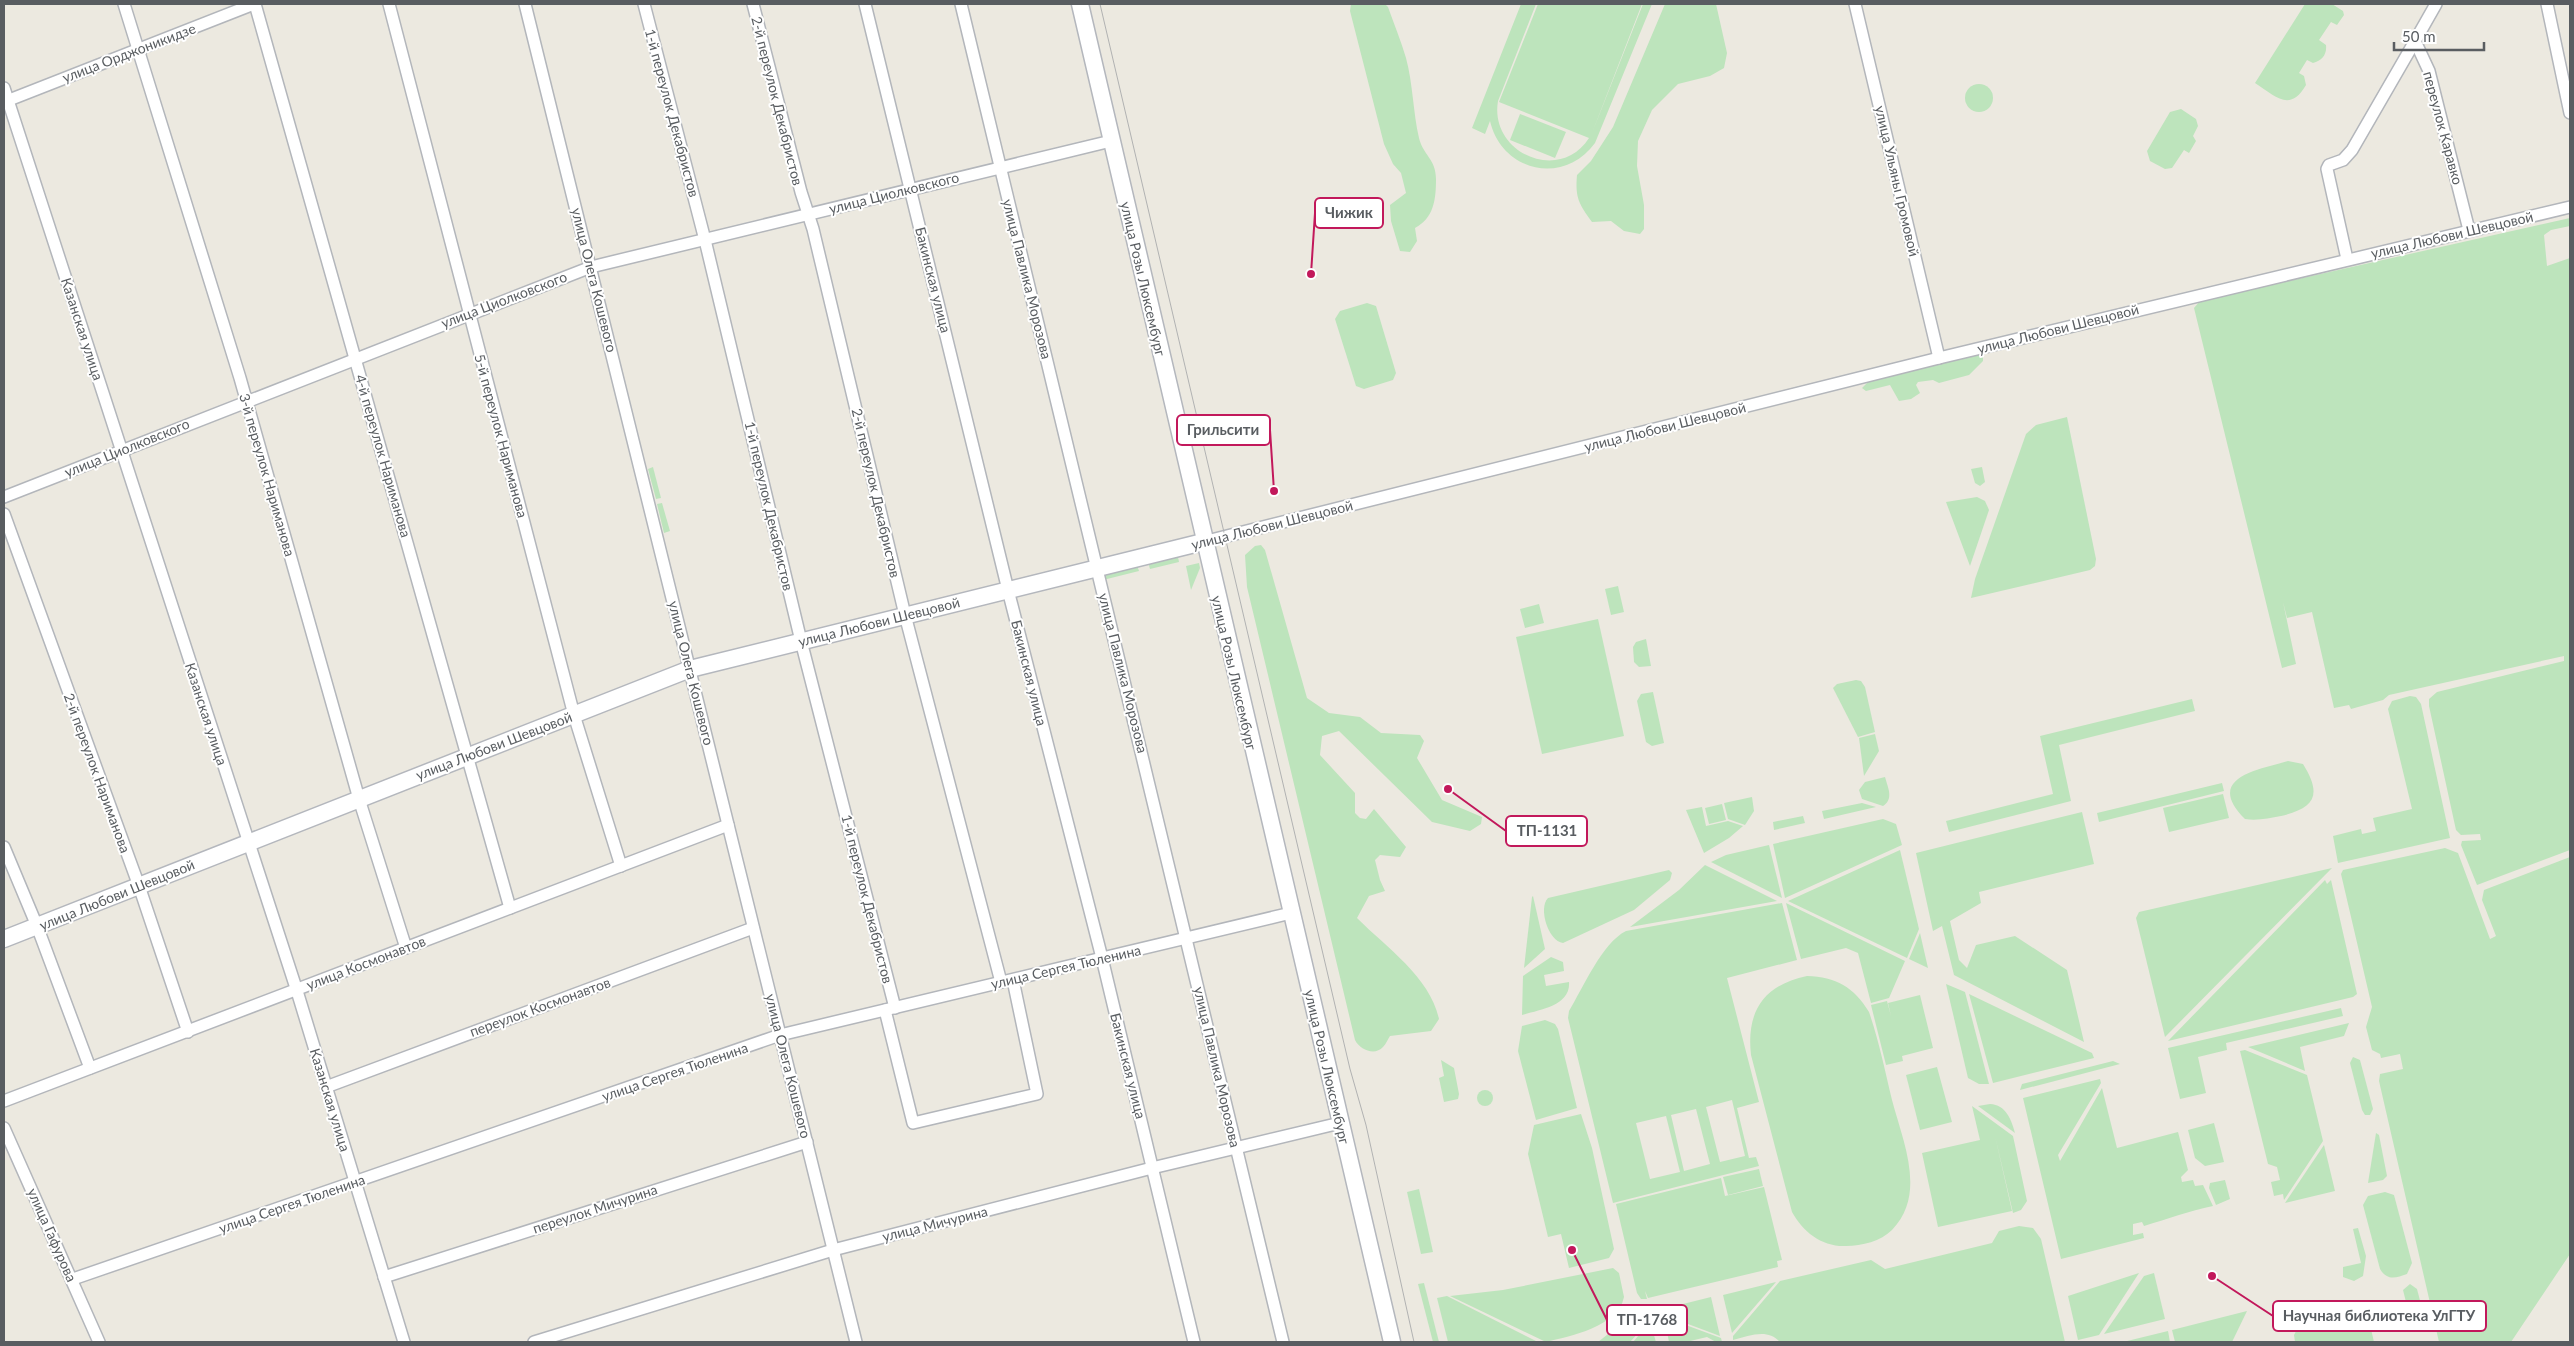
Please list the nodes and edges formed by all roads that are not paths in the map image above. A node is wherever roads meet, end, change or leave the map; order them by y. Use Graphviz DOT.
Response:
graph roads {
  1 [pos="124,4"];
  2 [pos="255,4"];
  3 [pos="389,4"];
  4 [pos="525,4"];
  5 [pos="644,4"];
  6 [pos="753,4"];
  7 [pos="865,4"];
  8 [pos="961,4"];
  9 [pos="1080,4"];
  10 [pos="1855,4"];
  11 [pos="2436,4"];
  12 [pos="2547,4"];
  13 [pos="2415,41"];
  14 [pos="138,49"];
  15 [pos="2567,81"];
  16 [pos="4,88"];
  17 [pos="6,101"];
  18 [pos="2570,113"];
  19 [pos="1111,141"];
  20 [pos="1000,168"];
  21 [pos="912,189"];
  22 [pos="2570,207"];
  23 [pos="808,215"];
  24 [pos="2469,230"];
  25 [pos="705,240"];
  26 [pos="2347,259"];
  27 [pos="591,267"];
  28 [pos="469,313"];
  29 [pos="355,358"];
  30 [pos="1939,358"];
  31 [pos="246,401"];
  32 [pos="121,450"];
  33 [pos="4,497"];
  34 [pos="4,514"];
  35 [pos="1203,542"];
  36 [pos="1097,568"];
  37 [pos="1008,590"];
  38 [pos="905,615"];
  39 [pos="801,641"];
  40 [pos="690,669"];
  41 [pos="574,715"];
  42 [pos="467,757"];
  43 [pos="360,799"];
  44 [pos="728,825"];
  45 [pos="248,843"];
  46 [pos="4,847"];
  47 [pos="621,866"];
  48 [pos="139,886"];
  49 [pos="510,908"];
  50 [pos="1291,913"];
  51 [pos="37,926"];
  52 [pos="753,928"];
  53 [pos="1188,938"];
  54 [pos="4,939"];
  55 [pos="406,948"];
  56 [pos="1102,958"];
  57 [pos="1013,980"];
  58 [pos="1001,982"];
  59 [pos="297,990"];
  60 [pos="890,1009"];
  61 [pos="188,1032"];
  62 [pos="780,1035"];
  63 [pos="90,1068"];
  64 [pos="326,1086"];
  65 [pos="4,1101"];
  66 [pos="1340,1123"];
  67 [pos="4,1128"];
  68 [pos="807,1142"];
  69 [pos="1236,1147"];
  70 [pos="1152,1168"];
  71 [pos="355,1183"];
  72 [pos="833,1250"];
  73 [pos="384,1277"];
  74 [pos="73,1279"];
  75 [pos="99,1342"];
  76 [pos="404,1342"];
  77 [pos="534,1342"];
  78 [pos="856,1342"];
  79 [pos="1194,1342"];
  80 [pos="1283,1342"];
  81 [pos="1392,1342"];
  1 -- 14 [label="street, 3-й переулок Нариманова"];
  2 -- 14 [label="street, улица Орджоникидзе"];
  2 -- 29 [label="street, 4-й переулок Нариманова"];
  3 -- 28 [label="street, 5-й переулок Нариманова"];
  4 -- 27 [label="street, улица Олега Кошевого"];
  5 -- 25 [label="street, 1-й переулок Декабристов"];
  6 -- 23 [label="street, 2-й переулок Декабристов"];
  7 -- 21 [label="street, Бакинская улица"];
  8 -- 20 [label="street, улица Павлика Морозова"];
  9 -- 19 [label="main road, улица Розы Люксембург"];
  10 -- 30 [label="street, улица Ульяны Громовой"];
  11 -- 13 [label="street"];
  12 -- 15 [label="street"];
  13 -- 24 [label="street, переулок Каравко"];
  13 -- 26 [label="street"];
  14 -- 17 [label="street, улица Орджоникидзе"];
  14 -- 31 [label="street, 3-й переулок Нариманова"];
  15 -- 18 [label="street"];
  16 -- 17 [label="street, Казанская улица"];
  17 -- 32 [label="street, Казанская улица"];
  19 -- 20 [label="street, улица Циолковского"];
  19 -- 35 [label="main road, улица Розы Люксембург"];
  20 -- 21 [label="street, улица Циолковского"];
  20 -- 36 [label="street, улица Павлика Морозова"];
  21 -- 23 [label="street, улица Циолковского"];
  21 -- 37 [label="street, Бакинская улица"];
  22 -- 24 [label="street, улица Любови Шевцовой"];
  23 -- 25 [label="street, улица Циолковского"];
  23 -- 38 [label="street, 2-й переулок Декабристов"];
  24 -- 26 [label="street, улица Любови Шевцовой"];
  25 -- 27 [label="street, улица Циолковского"];
  25 -- 39 [label="street, 1-й переулок Декабристов"];
  26 -- 30 [label="street, улица Любови Шевцовой"];
  27 -- 28 [label="street, улица Циолковского"];
  27 -- 40 [label="street, улица Олега Кошевого"];
  28 -- 29 [label="street, улица Циолковского"];
  28 -- 41 [label="street, 5-й переулок Нариманова"];
  29 -- 31 [label="street, улица Циолковского"];
  29 -- 42 [label="street, 4-й переулок Нариманова"];
  30 -- 35 [label="street, улица Любови Шевцовой"];
  31 -- 32 [label="street, улица Циолковского"];
  31 -- 43 [label="street, 3-й переулок Нариманова"];
  32 -- 33 [label="street, улица Циолковского"];
  32 -- 45 [label="street, Казанская улица"];
  34 -- 48 [label="street, 2-й переулок Нариманова"];
  35 -- 36 [label="main road, улица Любови Шевцовой"];
  35 -- 50 [label="main road, улица Розы Люксембург"];
  36 -- 37 [label="main road, улица Любови Шевцовой"];
  36 -- 53 [label="street, улица Павлика Морозова"];
  37 -- 38 [label="main road, улица Любови Шевцовой"];
  37 -- 56 [label="street, Бакинская улица"];
  38 -- 39 [label="main road, улица Любови Шевцовой"];
  38 -- 58 [label="street, 2-й переулок Декабристов"];
  39 -- 40 [label="main road, улица Любови Шевцовой"];
  39 -- 60 [label="street, 1-й переулок Декабристов"];
  40 -- 41 [label="main road, улица Любови Шевцовой"];
  40 -- 44 [label="street, улица Олега Кошевого"];
  41 -- 42 [label="main road, улица Любови Шевцовой"];
  41 -- 47 [label="street, 5-й переулок Нариманова"];
  42 -- 43 [label="main road, улица Любови Шевцовой"];
  42 -- 49 [label="street, 4-й переулок Нариманова"];
  43 -- 45 [label="main road, улица Любови Шевцовой"];
  43 -- 55 [label="street, 3-й переулок Нариманова"];
  44 -- 47 [label="street, улица Космонавтов"];
  44 -- 52 [label="street, улица Олега Кошевого"];
  45 -- 48 [label="main road, улица Любови Шевцовой"];
  45 -- 59 [label="street, Казанская улица"];
  46 -- 51 [label="street"];
  47 -- 49 [label="street, улица Космонавтов"];
  48 -- 51 [label="main road, улица Любови Шевцовой"];
  48 -- 61 [label="street, 2-й переулок Нариманова"];
  49 -- 55 [label="street, улица Космонавтов"];
  50 -- 53 [label="street, улица Сергея Тюленина"];
  50 -- 66 [label="main road, улица Розы Люксембург"];
  51 -- 54 [label="main road, улица Любови Шевцовой"];
  51 -- 63 [label="street"];
  52 -- 62 [label="street, улица Олега Кошевого"];
  52 -- 64 [label="street, переулок Космонавтов"];
  53 -- 56 [label="street, улица Сергея Тюленина"];
  53 -- 69 [label="street, улица Павлика Морозова"];
  55 -- 59 [label="street, улица Космонавтов"];
  56 -- 57 [label="street, улица Сергея Тюленина"];
  56 -- 70 [label="street, Бакинская улица"];
  57 -- 58 [label="street, улица Сергея Тюленина"];
  57 -- 60 [label="street, 1-й переулок Декабристов"];
  58 -- 60 [label="street, улица Сергея Тюленина"];
  59 -- 61 [label="street, улица Космонавтов"];
  59 -- 64 [label="street, Казанская улица"];
  60 -- 62 [label="street, улица Сергея Тюленина"];
  61 -- 63 [label="street, улица Космонавтов"];
  62 -- 68 [label="street, улица Олега Кошевого"];
  62 -- 71 [label="street, улица Сергея Тюленина"];
  63 -- 65 [label="street, улица Космонавтов"];
  64 -- 71 [label="street, Казанская улица"];
  66 -- 69 [label="street, улица Мичурина"];
  66 -- 81 [label="main road, улица Розы Люксембург"];
  67 -- 74 [label="street, улица Гафурова"];
  68 -- 72 [label="street, улица Олега Кошевого"];
  68 -- 73 [label="street, переулок Мичурина"];
  69 -- 70 [label="street, улица Мичурина"];
  69 -- 80 [label="street, улица Павлика Морозова"];
  70 -- 72 [label="street, улица Мичурина"];
  70 -- 79 [label="street, Бакинская улица"];
  71 -- 73 [label="street, Казанская улица"];
  71 -- 74 [label="street, улица Сергея Тюленина"];
  72 -- 77 [label="street, улица Мичурина"];
  72 -- 78 [label="street, улица Олега Кошевого"];
  73 -- 76 [label="street, Казанская улица"];
  74 -- 75 [label="street, улица Гафурова"];
}
